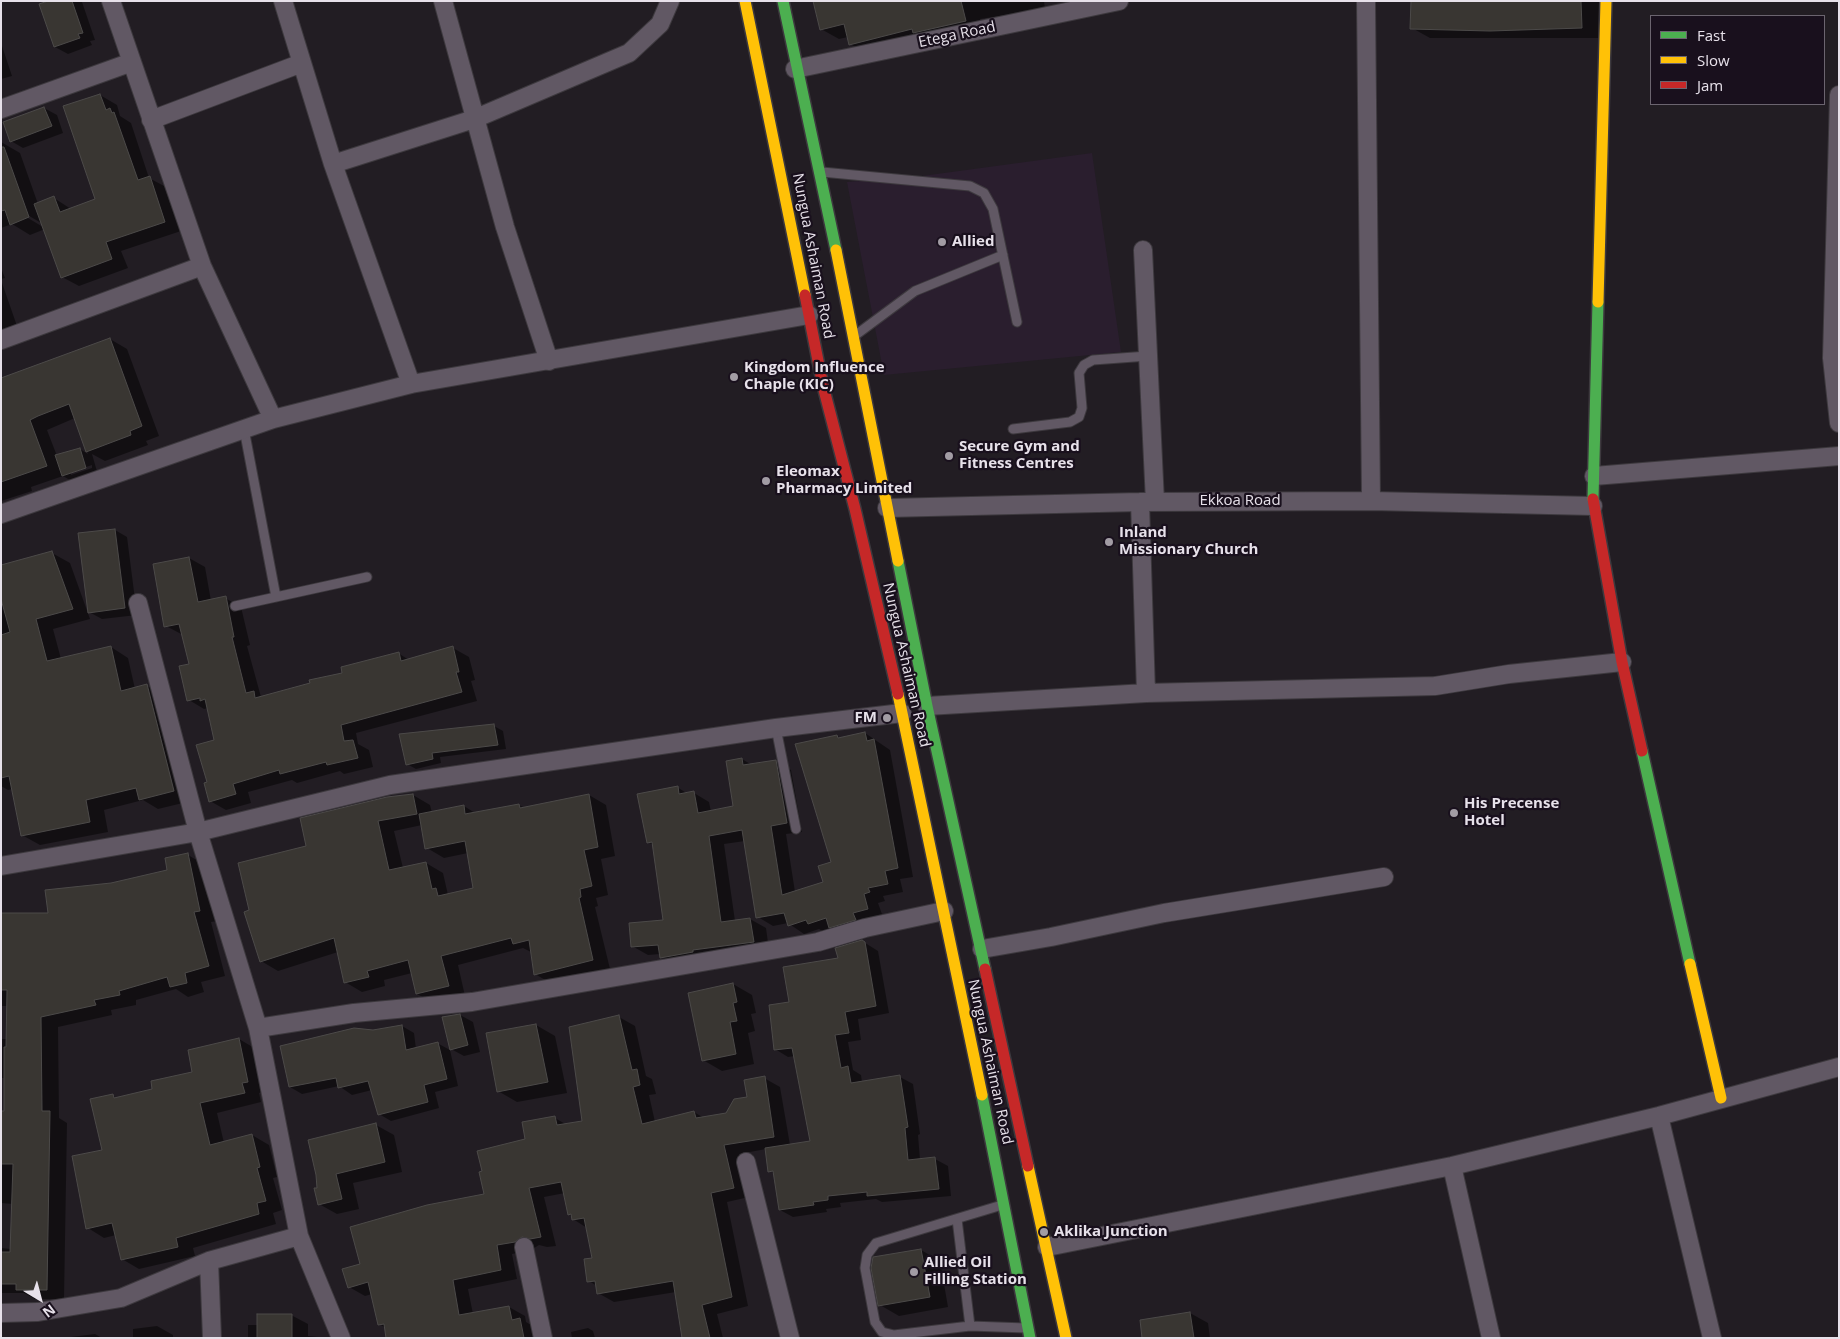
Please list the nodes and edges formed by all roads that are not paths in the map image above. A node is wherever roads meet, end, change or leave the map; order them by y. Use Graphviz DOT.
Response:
graph roads {
  1 [pos="111,1"];
  2 [pos="283,1"];
  3 [pos="443,1"];
  4 [pos="670,1"];
  5 [pos="745,1"];
  6 [pos="783,1"];
  7 [pos="1119,1"];
  8 [pos="1366,1"];
  9 [pos="1606,1"];
  10 [pos="132,62"];
  11 [pos="302,64"];
  12 [pos="795,69"];
  13 [pos="1839,95"];
  14 [pos="1,109"];
  15 [pos="151,120"];
  16 [pos="474,120"];
  17 [pos="333,164"];
  18 [pos="820,171"];
  19 [pos="1143,250"];
  20 [pos="1003,255"];
  21 [pos="202,266"];
  22 [pos="808,315"];
  23 [pos="1017,322"];
  24 [pos="854,336"];
  25 [pos="1,340"];
  26 [pos="1148,356"];
  27 [pos="549,361"];
  28 [pos="411,384"];
  29 [pos="273,419"];
  30 [pos="1839,424"];
  31 [pos="244,429"];
  32 [pos="1013,429"];
  33 [pos="1839,456"];
  34 [pos="1594,476"];
  35 [pos="1372,501"];
  36 [pos="1148,502"];
  37 [pos="1594,506"];
  38 [pos="887,508"];
  39 [pos="1,514"];
  40 [pos="366,577"];
  41 [pos="276,597"];
  42 [pos="138,603"];
  43 [pos="235,606"];
  44 [pos="1622,662"];
  45 [pos="1146,693"];
  46 [pos="928,706"];
  47 [pos="902,713"];
  48 [pos="776,728"];
  49 [pos="796,828"];
  50 [pos="198,832"];
  51 [pos="1,866"];
  52 [pos="1384,877"];
  53 [pos="944,911"];
  54 [pos="982,949"];
  55 [pos="258,1028"];
  56 [pos="1839,1067"];
  57 [pos="1721,1098"];
  58 [pos="1659,1116"];
  59 [pos="746,1162"];
  60 [pos="1452,1166"];
  61 [pos="1005,1204"];
  62 [pos="957,1219"];
  63 [pos="299,1236"];
  64 [pos="524,1247"];
  65 [pos="1046,1247"];
  66 [pos="209,1261"];
  67 [pos="1,1313"];
  68 [pos="970,1326"];
  69 [pos="1029,1333"];
  70 [pos="212,1338"];
  71 [pos="341,1338"];
  72 [pos="543,1338"];
  73 [pos="790,1338"];
  74 [pos="1066,1338"];
  75 [pos="1491,1338"];
  76 [pos="1712,1338"];
  1 -- 10 [label="street"];
  2 -- 11 [label="street"];
  3 -- 16 [label="street"];
  4 -- 16 [label="street"];
  5 -- 22 [label="main road, Nungua Ashaiman Road"];
  6 -- 12 [label="main road, Nungua Ashaiman Road"];
  7 -- 12 [label="street, Etega Road"];
  8 -- 35 [label="street"];
  9 -- 34 [label="main road"];
  10 -- 14 [label="street"];
  10 -- 15 [label="street"];
  11 -- 15 [label="street"];
  11 -- 17 [label="street"];
  12 -- 18 [label="main road, Nungua Ashaiman Road"];
  13 -- 30 [label="street"];
  15 -- 21 [label="street"];
  16 -- 17 [label="street"];
  16 -- 27 [label="street"];
  17 -- 28 [label="street"];
  18 -- 20 [label="lane"];
  18 -- 24 [label="main road, Nungua Ashaiman Road"];
  19 -- 26 [label="street"];
  20 -- 23 [label="lane"];
  20 -- 24 [label="lane"];
  21 -- 25 [label="street"];
  21 -- 29 [label="street"];
  22 -- 27 [label="street"];
  22 -- 47 [label="main road, Nungua Ashaiman Road"];
  24 -- 38 [label="main road, Nungua Ashaiman Road"];
  26 -- 32 [label="lane"];
  26 -- 36 [label="street"];
  27 -- 28 [label="street"];
  28 -- 29 [label="street"];
  29 -- 31 [label="street"];
  31 -- 39 [label="street"];
  31 -- 41 [label="lane"];
  33 -- 34 [label="street"];
  34 -- 37 [label="main road"];
  35 -- 36 [label="street, Ekkoa Road"];
  35 -- 37 [label="street, Ekkoa Road"];
  36 -- 38 [label="street, Ekkoa Road"];
  36 -- 45 [label="street"];
  37 -- 44 [label="main road"];
  38 -- 46 [label="main road, Nungua Ashaiman Road"];
  40 -- 41 [label="lane"];
  41 -- 43 [label="lane"];
  42 -- 50 [label="street"];
  44 -- 45 [label="street"];
  44 -- 57 [label="main road"];
  45 -- 46 [label="street"];
  46 -- 54 [label="main road, Nungua Ashaiman Road"];
  47 -- 48 [label="street"];
  47 -- 53 [label="main road, Nungua Ashaiman Road"];
  48 -- 49 [label="lane"];
  48 -- 50 [label="street"];
  50 -- 51 [label="street"];
  50 -- 55 [label="street"];
  52 -- 54 [label="street"];
  53 -- 55 [label="street"];
  53 -- 61 [label="main road, Nungua Ashaiman Road"];
  54 -- 65 [label="main road, Nungua Ashaiman Road"];
  55 -- 63 [label="street"];
  56 -- 57 [label="street"];
  57 -- 58 [label="street"];
  58 -- 60 [label="street"];
  58 -- 76 [label="street"];
  59 -- 73 [label="street"];
  60 -- 65 [label="street"];
  60 -- 75 [label="street"];
  61 -- 62 [label="lane"];
  61 -- 69 [label="main road, Nungua Ashaiman Road"];
  62 -- 68 [label="lane"];
  62 -- 68 [label="lane"];
  63 -- 66 [label="street"];
  63 -- 71 [label="street"];
  64 -- 72 [label="street"];
  65 -- 74 [label="main road, Nungua Ashaiman Road"];
  66 -- 67 [label="street"];
  66 -- 70 [label="street"];
  68 -- 69 [label="lane"];
}
